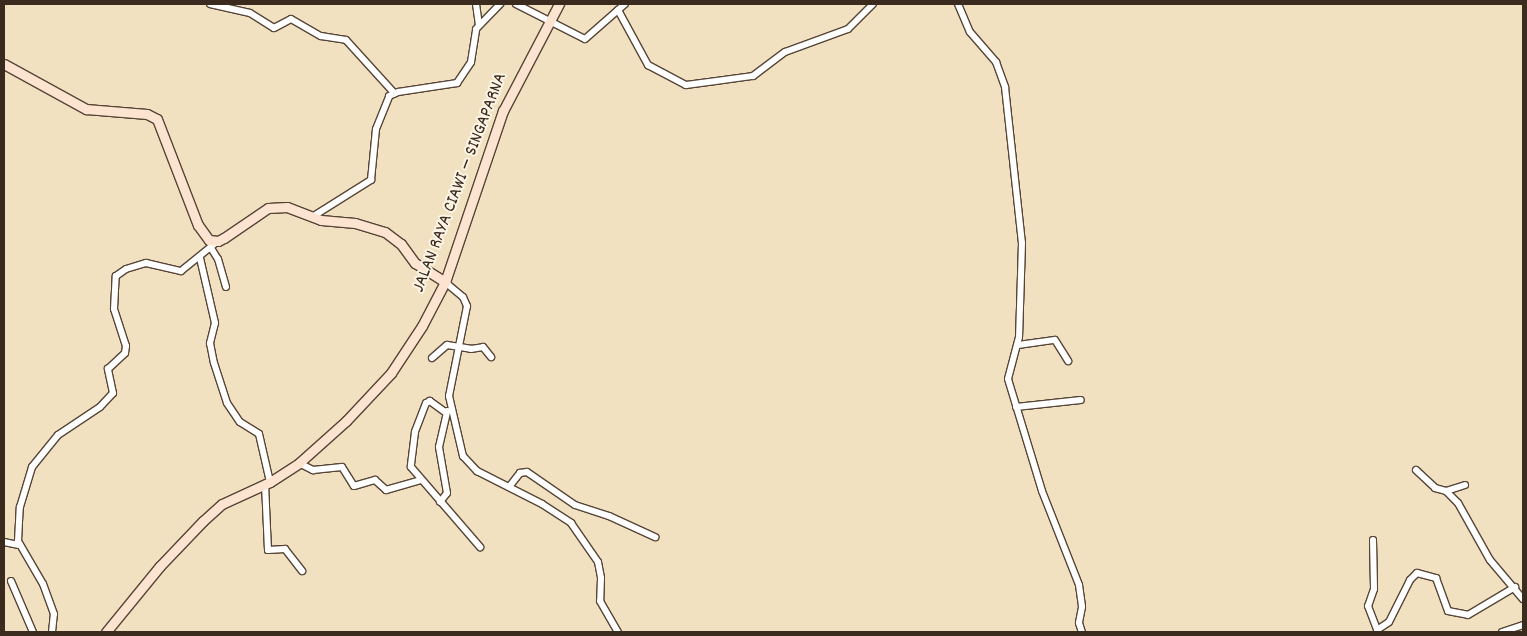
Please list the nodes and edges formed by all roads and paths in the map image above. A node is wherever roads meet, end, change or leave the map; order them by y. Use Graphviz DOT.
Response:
graph roads {
  1 [pos="210,4"];
  2 [pos="476,4"];
  3 [pos="500,4"];
  4 [pos="516,4"];
  5 [pos="559,4"];
  6 [pos="625,4"];
  7 [pos="872,4"];
  8 [pos="958,4"];
  9 [pos="618,10"];
  10 [pos="550,20"];
  11 [pos="479,25"];
  12 [pos="4,64"];
  13 [pos="394,93"];
  14 [pos="312,217"];
  15 [pos="214,245"];
  16 [pos="200,258"];
  17 [pos="445,282"];
  18 [pos="226,287"];
  19 [pos="458,345"];
  20 [pos="1018,345"];
  21 [pos="491,357"];
  22 [pos="432,358"];
  23 [pos="1068,361"];
  24 [pos="1081,400"];
  25 [pos="1016,407"];
  26 [pos="448,410"];
  27 [pos="299,463"];
  28 [pos="1416,470"];
  29 [pos="420,480"];
  30 [pos="267,483"];
  31 [pos="1466,485"];
  32 [pos="509,487"];
  33 [pos="1446,491"];
  34 [pos="440,502"];
  35 [pos="655,537"];
  36 [pos="1373,540"];
  37 [pos="4,542"];
  38 [pos="18,545"];
  39 [pos="480,547"];
  40 [pos="302,571"];
  41 [pos="11,581"];
  42 [pos="1515,588"];
  43 [pos="1523,599"];
  44 [pos="1523,625"];
  45 [pos="1376,631"];
  46 [pos="33,632"];
  47 [pos="52,632"];
  48 [pos="106,632"];
  49 [pos="618,632"];
  50 [pos="1082,632"];
  51 [pos="1502,632"];
  1 -- 13 [label="street"];
  2 -- 11 [label="street"];
  3 -- 11 [label="street"];
  4 -- 10 [label="street"];
  5 -- 10 [label="main road, JALAN RAYA CIAWI — SINGAPARNA"];
  6 -- 9 [label="street"];
  7 -- 9 [label="street"];
  8 -- 20 [label="street"];
  9 -- 10 [label="street"];
  10 -- 17 [label="main road, JALAN RAYA CIAWI — SINGAPARNA"];
  11 -- 13 [label="street"];
  12 -- 15 [label="main road"];
  13 -- 14 [label="street"];
  14 -- 15 [label="main road"];
  14 -- 17 [label="main road"];
  15 -- 16 [label="street"];
  15 -- 18 [label="street"];
  16 -- 30 [label="street"];
  16 -- 38 [label="street"];
  17 -- 19 [label="street"];
  17 -- 27 [label="main road, JALAN RAYA CIAWI — SINGAPARNA"];
  19 -- 21 [label="street"];
  19 -- 22 [label="street"];
  19 -- 26 [label="street"];
  20 -- 23 [label="street"];
  20 -- 25 [label="street"];
  24 -- 25 [label="street"];
  25 -- 50 [label="street"];
  26 -- 29 [label="street"];
  26 -- 32 [label="street"];
  26 -- 34 [label="street"];
  27 -- 29 [label="street"];
  27 -- 30 [label="main road, JALAN RAYA CIAWI — SINGAPARNA"];
  28 -- 33 [label="street"];
  29 -- 34 [label="street"];
  30 -- 40 [label="street"];
  30 -- 48 [label="main road, JALAN RAYA CIAWI — SINGAPARNA"];
  31 -- 33 [label="street"];
  32 -- 35 [label="street"];
  32 -- 49 [label="street"];
  33 -- 42 [label="street"];
  34 -- 39 [label="street"];
  36 -- 45 [label="street"];
  37 -- 38 [label="street"];
  38 -- 47 [label="street"];
  41 -- 46 [label="street"];
  42 -- 43 [label="street"];
  42 -- 45 [label="street"];
  44 -- 51 [label="street"];
}
